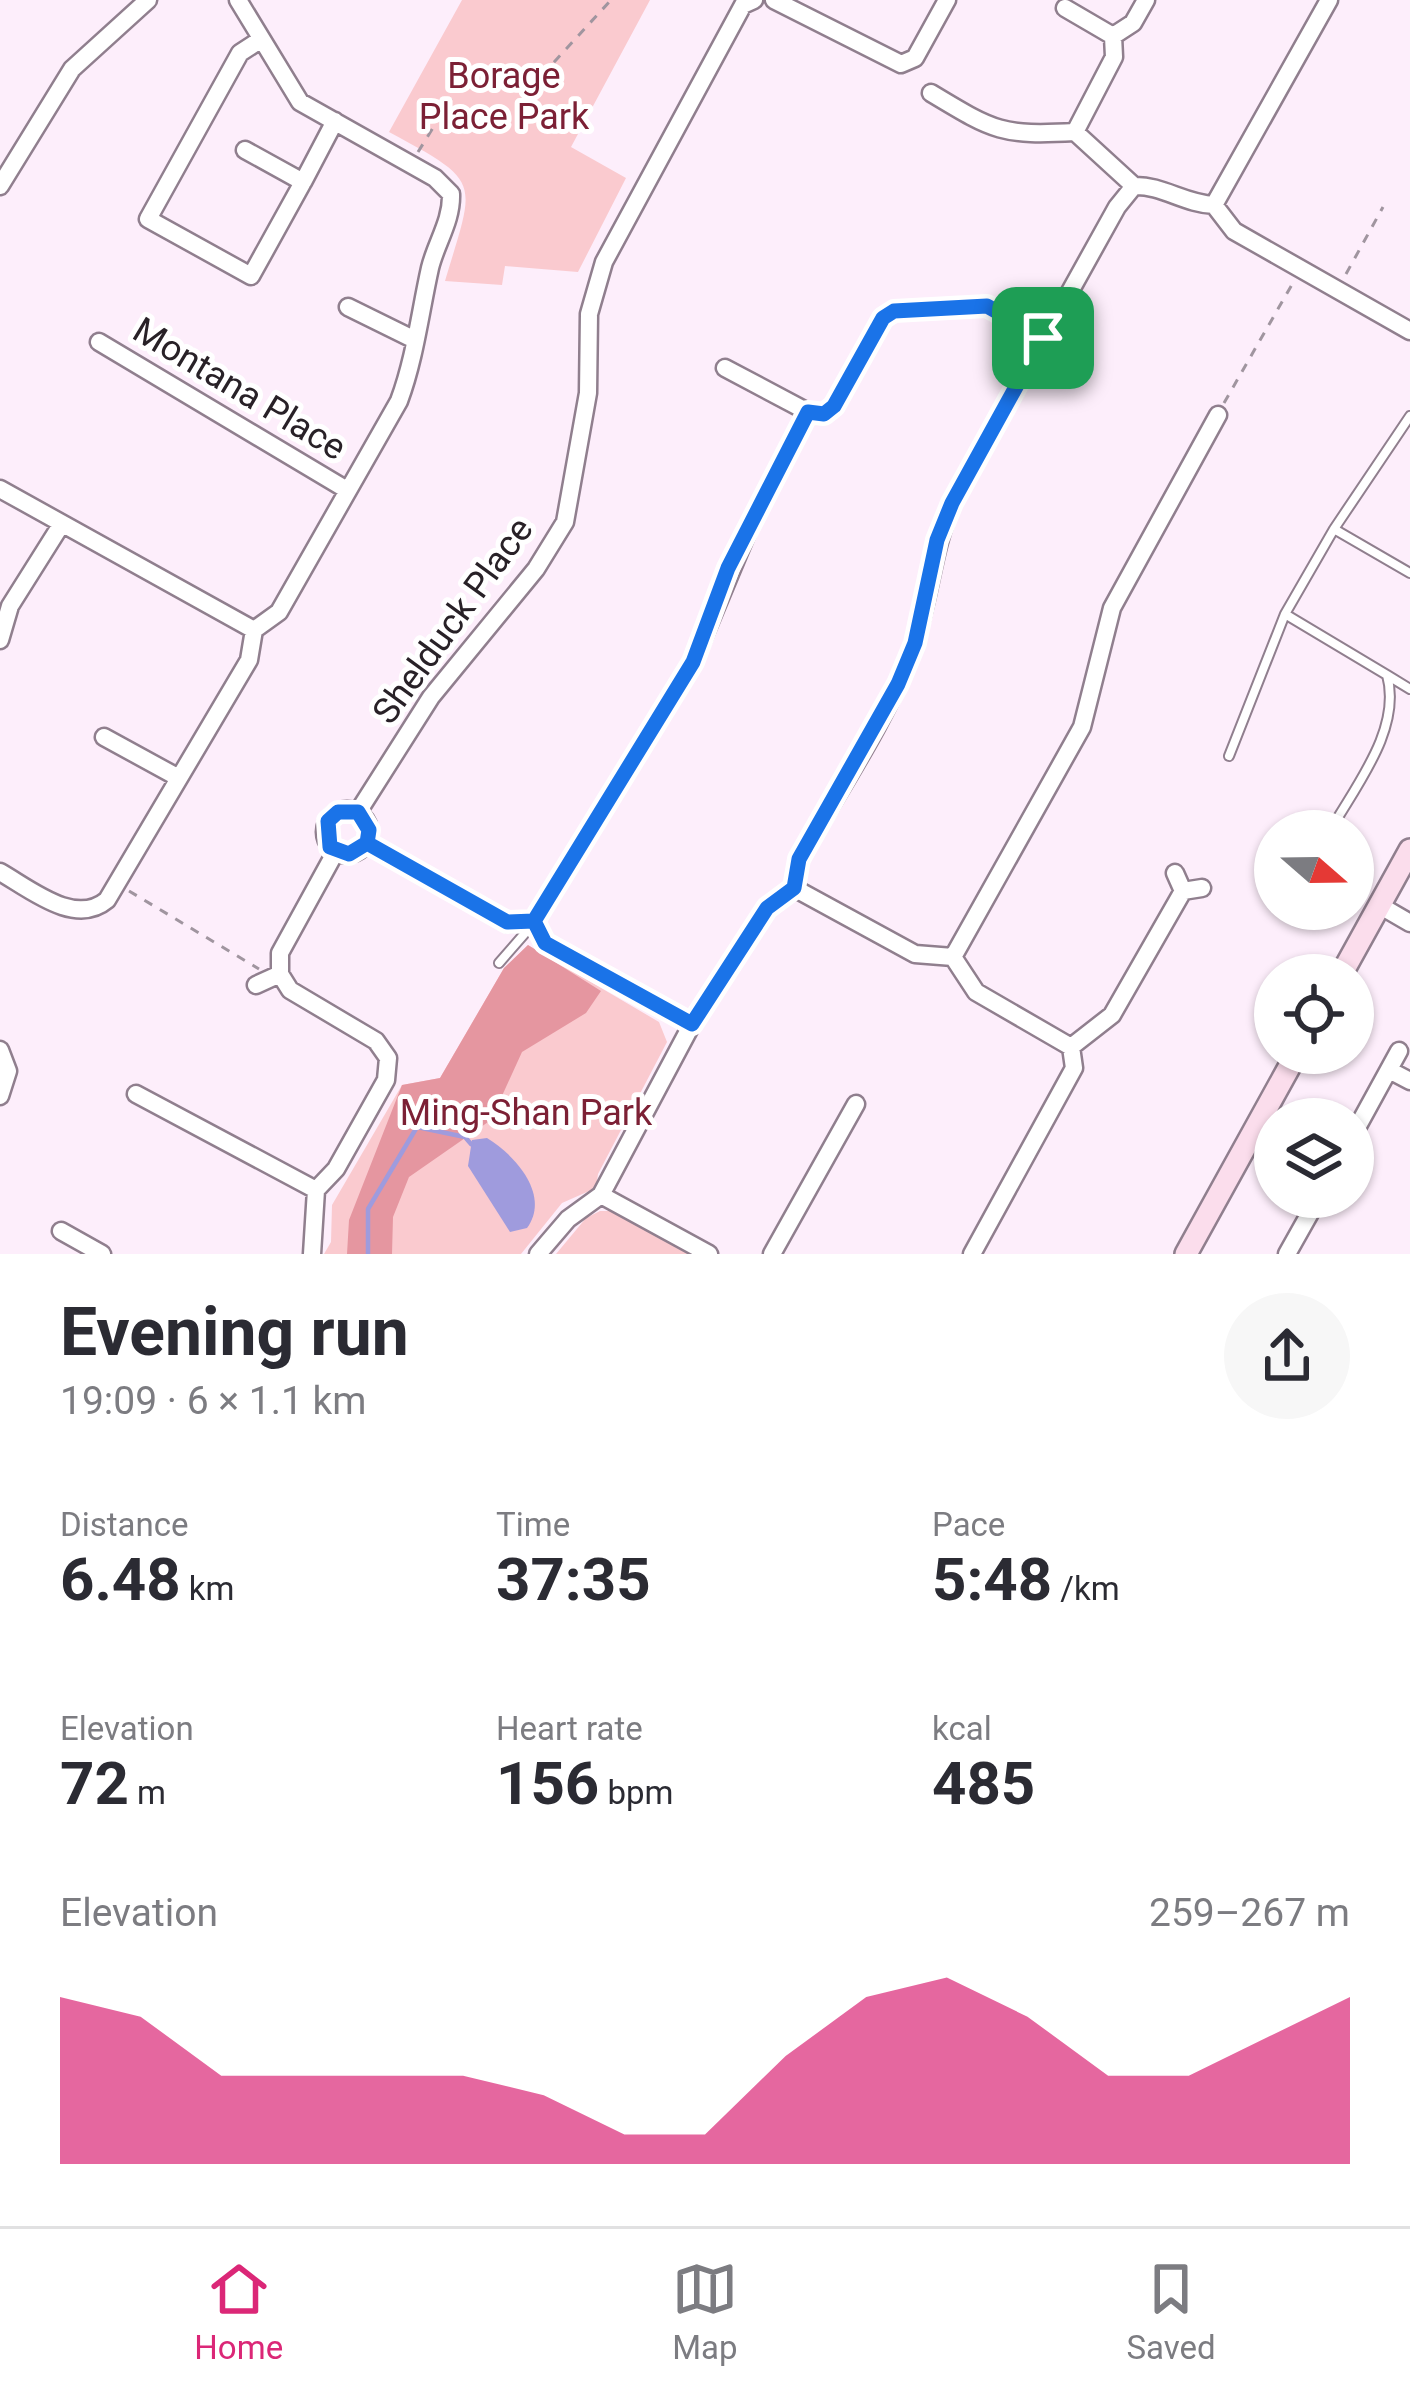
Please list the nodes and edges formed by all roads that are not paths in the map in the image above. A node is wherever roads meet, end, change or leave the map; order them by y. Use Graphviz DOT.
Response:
graph roads {
  1 [pos="148,0"];
  2 [pos="238,0"];
  3 [pos="754,0"];
  4 [pos="774,0"];
  5 [pos="947,0"];
  6 [pos="1146,0"];
  7 [pos="1329,0"];
  8 [pos="1065,8"];
  9 [pos="1113,36"];
  10 [pos="260,40"];
  11 [pos="932,93"];
  12 [pos="335,122"];
  13 [pos="1075,131"];
  14 [pos="245,150"];
  15 [pos="302,182"];
  16 [pos="0,186"];
  17 [pos="1134,186"];
  18 [pos="1214,205"];
  19 [pos="348,307"];
  20 [pos="1410,331"];
  21 [pos="1043,338"];
  22 [pos="415,340"];
  23 [pos="99,342"];
  24 [pos="725,368"];
  25 [pos="1218,416"];
  26 [pos="1410,416"];
  27 [pos="0,489"];
  28 [pos="347,490"];
  29 [pos="61,525"];
  30 [pos="750,526"];
  31 [pos="1334,529"];
  32 [pos="1410,573"];
  33 [pos="5,606"];
  34 [pos="1285,614"];
  35 [pos="254,631"];
  36 [pos="0,640"];
  37 [pos="1387,675"];
  38 [pos="1410,688"];
  39 [pos="104,736"];
  40 [pos="1229,756"];
  41 [pos="179,778"];
  42 [pos="1342,810"];
  43 [pos="358,812"];
  44 [pos="367,843"];
  45 [pos="1410,850"];
  46 [pos="336,851"];
  47 [pos="0,872"];
  48 [pos="1175,873"];
  49 [pos="1410,876"];
  50 [pos="794,888"];
  51 [pos="1393,913"];
  52 [pos="534,921"];
  53 [pos="1359,954"];
  54 [pos="1368,954"];
  55 [pos="953,957"];
  56 [pos="499,963"];
  57 [pos="692,1024"];
  58 [pos="1071,1047"];
  59 [pos="0,1050"];
  60 [pos="1399,1051"];
  61 [pos="1389,1070"];
  62 [pos="1286,1074"];
  63 [pos="1410,1081"];
  64 [pos="136,1094"];
  65 [pos="0,1096"];
  66 [pos="1373,1098"];
  67 [pos="856,1104"];
  68 [pos="1254,1157"];
  69 [pos="316,1190"];
  70 [pos="601,1195"];
  71 [pos="1307,1218"];
  72 [pos="61,1231"];
  73 [pos="102,1254"];
  74 [pos="312,1254"];
  75 [pos="538,1254"];
  76 [pos="709,1254"];
  77 [pos="772,1254"];
  78 [pos="972,1254"];
  79 [pos="1186,1254"];
  80 [pos="1201,1254"];
  81 [pos="1287,1254"];
  1 -- 16 [label="street"];
  2 -- 10 [label="street"];
  3 -- 43 [label="street, Shelduck Place"];
  4 -- 5 [label="street"];
  6 -- 9 [label="street"];
  7 -- 18 [label="street"];
  8 -- 9 [label="street"];
  9 -- 13 [label="street"];
  10 -- 12 [label="street"];
  10 -- 15 [label="street"];
  11 -- 13 [label="street"];
  12 -- 15 [label="street"];
  12 -- 22 [label="street"];
  13 -- 17 [label="street"];
  14 -- 15 [label="street"];
  17 -- 18 [label="street"];
  17 -- 21 [label="street"];
  18 -- 20 [label="street"];
  19 -- 22 [label="street"];
  21 -- 24 [label="street"];
  21 -- 50 [label="street"];
  22 -- 28 [label="street"];
  23 -- 28 [label="street, Montana Place"];
  25 -- 55 [label="street"];
  26 -- 31 [label="lane"];
  27 -- 29 [label="street"];
  28 -- 35 [label="street"];
  29 -- 33 [label="street"];
  29 -- 35 [label="street"];
  30 -- 52 [label="street"];
  31 -- 32 [label="lane"];
  31 -- 34 [label="lane"];
  33 -- 36 [label="street"];
  34 -- 37 [label="lane"];
  34 -- 40 [label="lane"];
  35 -- 41 [label="street"];
  37 -- 38 [label="lane"];
  37 -- 42 [label="lane"];
  39 -- 41 [label="street"];
  41 -- 47 [label="street"];
  43 -- 44 [label="street"];
  43 -- 46 [label="street"];
  44 -- 46 [label="street"];
  44 -- 52 [label="street"];
  45 -- 51 [label="street"];
  46 -- 69 [label="street"];
  48 -- 58 [label="street"];
  49 -- 51 [label="street"];
  50 -- 55 [label="street"];
  50 -- 57 [label="street"];
  51 -- 53 [label="street"];
  51 -- 54 [label="street"];
  52 -- 56 [label="lane"];
  52 -- 57 [label="street"];
  55 -- 58 [label="street"];
  57 -- 70 [label="street"];
  58 -- 78 [label="street"];
  59 -- 65 [label="street"];
  60 -- 61 [label="street"];
  61 -- 63 [label="street"];
  61 -- 66 [label="street"];
  62 -- 79 [label="street"];
  64 -- 69 [label="street"];
  67 -- 77 [label="street"];
  68 -- 80 [label="street"];
  69 -- 74 [label="street"];
  70 -- 75 [label="street"];
  70 -- 76 [label="street"];
  71 -- 81 [label="street"];
  72 -- 73 [label="street"];
}
